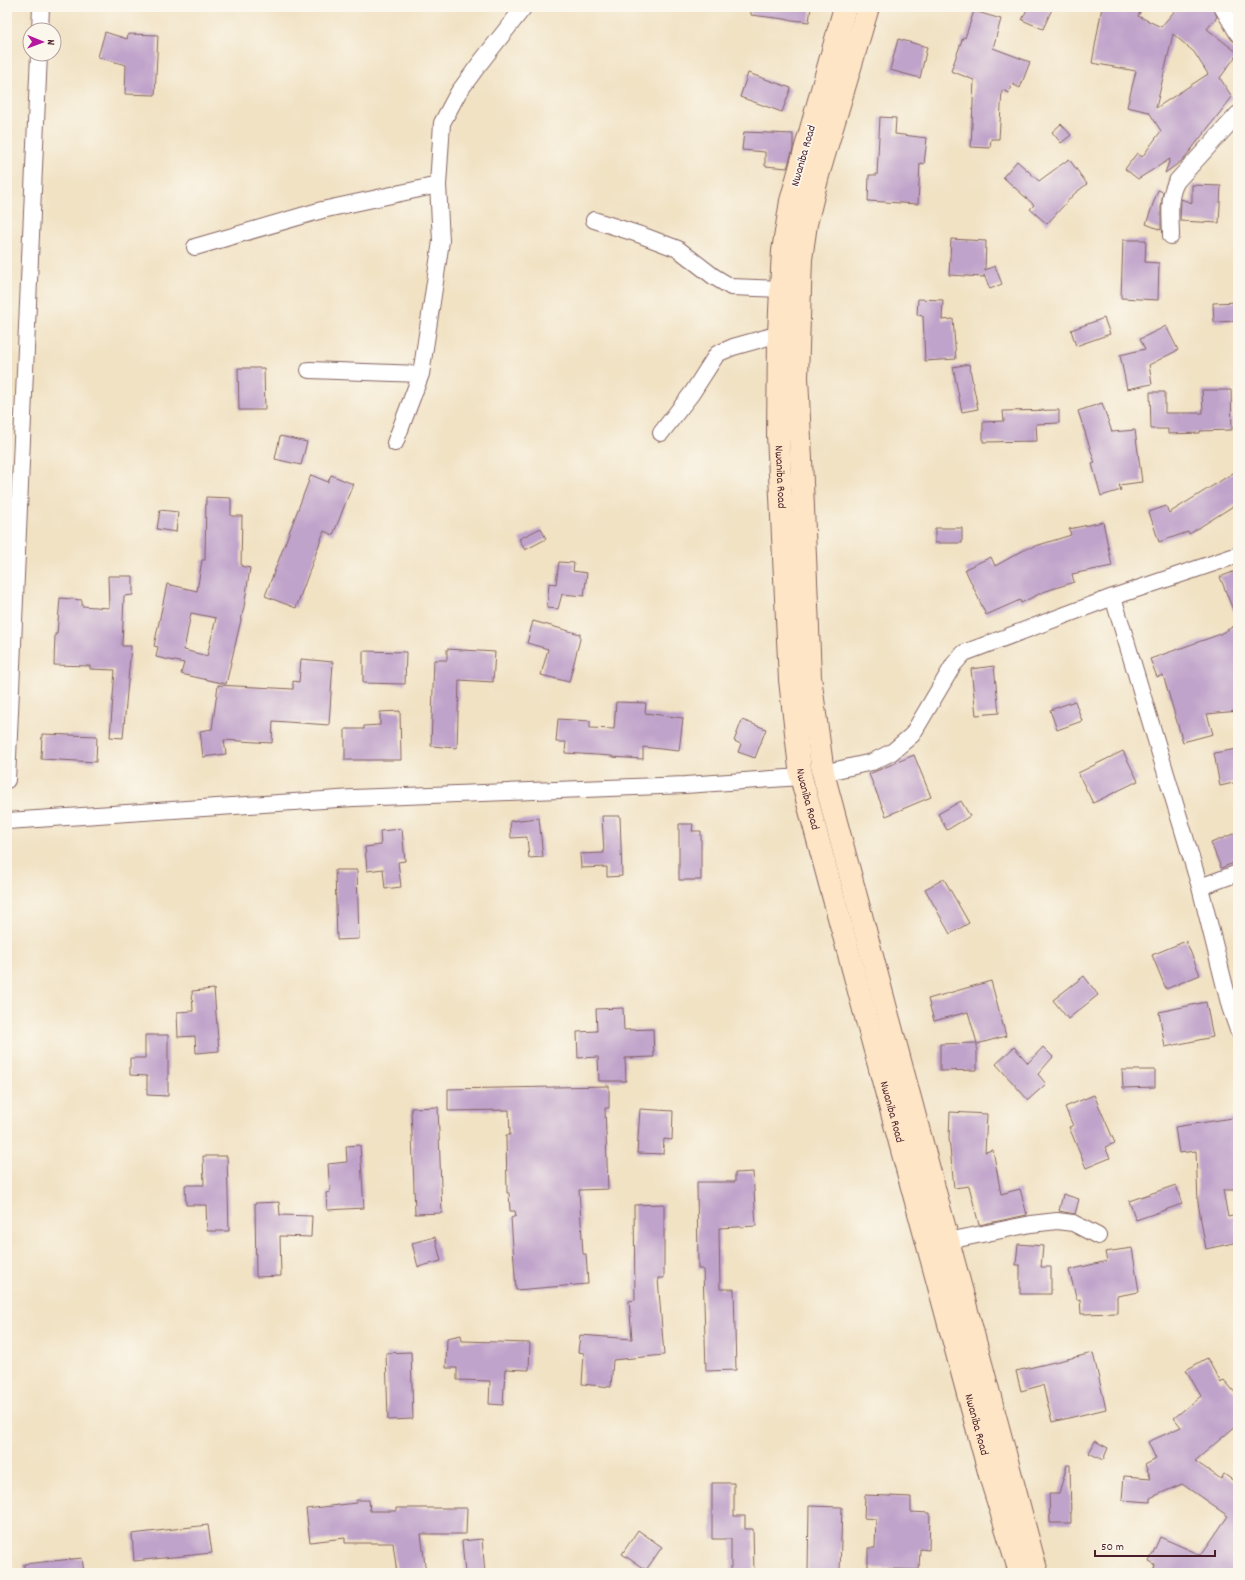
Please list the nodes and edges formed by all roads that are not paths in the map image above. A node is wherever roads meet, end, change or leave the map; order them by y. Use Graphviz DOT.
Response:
graph roads {
  1 [pos="41,7"];
  2 [pos="524,7"];
  3 [pos="845,7"];
  4 [pos="868,7"];
  5 [pos="1222,7"];
  6 [pos="40,22"];
  7 [pos="1238,34"];
  8 [pos="39,62"];
  9 [pos="1238,114"];
  10 [pos="438,185"];
  11 [pos="594,220"];
  12 [pos="1171,236"];
  13 [pos="195,247"];
  14 [pos="780,289"];
  15 [pos="779,334"];
  16 [pos="309,370"];
  17 [pos="421,374"];
  18 [pos="661,433"];
  19 [pos="394,443"];
  20 [pos="1238,555"];
  21 [pos="1113,597"];
  22 [pos="822,773"];
  23 [pos="801,776"];
  24 [pos="7,780"];
  25 [pos="7,821"];
  26 [pos="1238,873"];
  27 [pos="1200,887"];
  28 [pos="1238,1030"];
  29 [pos="1098,1236"];
  30 [pos="948,1241"];
  31 [pos="1023,1571"];
  1 -- 6 [label="street"];
  2 -- 10 [label="street"];
  3 -- 14 [label="main road, Nwaniba Road"];
  4 -- 22 [label="main road"];
  5 -- 7 [label="street"];
  8 -- 24 [label="street"];
  9 -- 12 [label="street"];
  10 -- 13 [label="street"];
  10 -- 17 [label="street"];
  11 -- 14 [label="street"];
  14 -- 15 [label="main road, Nwaniba Road"];
  15 -- 18 [label="street"];
  15 -- 23 [label="main road, Nwaniba Road"];
  16 -- 17 [label="street"];
  17 -- 19 [label="street"];
  20 -- 21 [label="street"];
  21 -- 22 [label="street"];
  21 -- 27 [label="street"];
  22 -- 30 [label="main road"];
  23 -- 25 [label="street"];
  23 -- 31 [label="main road, Nwaniba Road"];
  26 -- 27 [label="street"];
  27 -- 28 [label="street"];
  29 -- 30 [label="street"];
  30 -- 31 [label="main road"];
}
